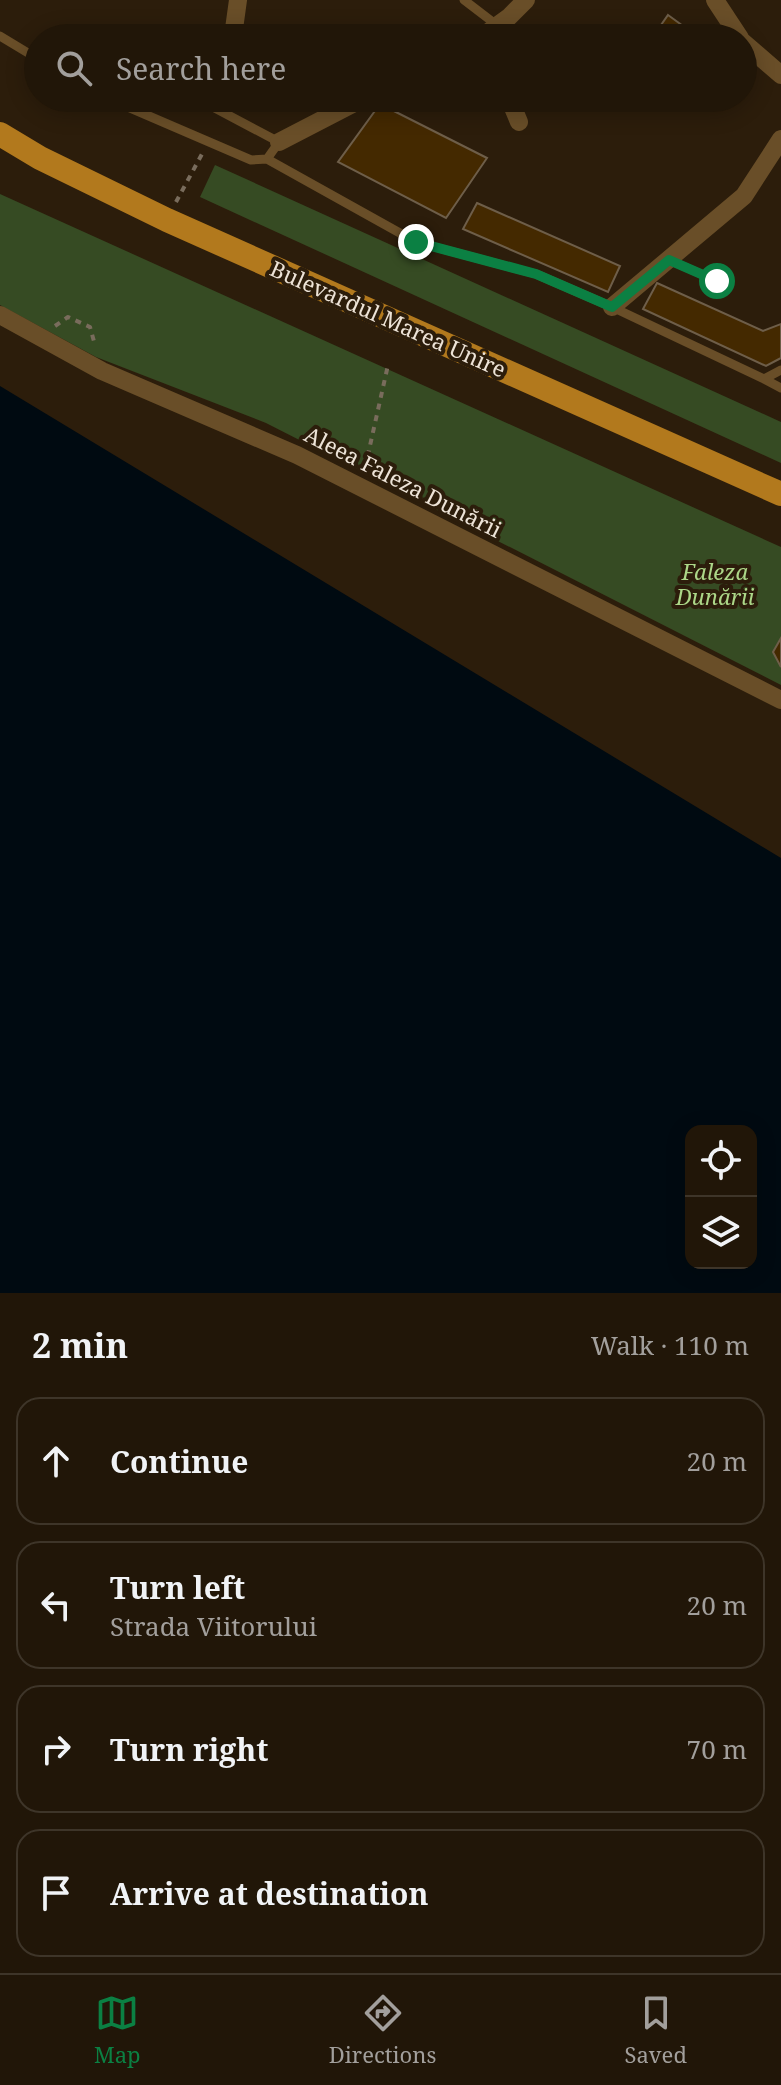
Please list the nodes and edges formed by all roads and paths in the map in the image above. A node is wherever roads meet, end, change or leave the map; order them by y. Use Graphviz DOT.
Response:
graph roads {
  1 [pos="238,0"];
  2 [pos="464,0"];
  3 [pos="526,0"];
  4 [pos="715,0"];
  5 [pos="235,24"];
  6 [pos="479,24"];
  7 [pos="499,24"];
  8 [pos="731,24"];
  9 [pos="0,36"];
  10 [pos="24,51"];
  11 [pos="757,54"];
  12 [pos="781,75"];
  13 [pos="140,112"];
  14 [pos="223,112"];
  15 [pos="337,112"];
  16 [pos="515,112"];
  17 [pos="519,122"];
  18 [pos="0,134"];
  19 [pos="781,139"];
  20 [pos="279,142"];
  21 [pos="198,159"];
  22 [pos="267,159"];
  23 [pos="167,220"];
  24 [pos="669,260"];
  25 [pos="717,281"];
  26 [pos="612,307"];
  27 [pos="0,315"];
  28 [pos="388,365"];
  29 [pos="781,370"];
  30 [pos="764,379"];
  31 [pos="781,388"];
  32 [pos="361,487"];
  33 [pos="781,494"];
  34 [pos="781,700"];
  1 -- 5 [label="street"];
  2 -- 6 [label="lane"];
  3 -- 7 [label="street"];
  4 -- 8 [label="street"];
  9 -- 10 [label="lane"];
  11 -- 12 [label="street"];
  13 -- 22 [label="lane"];
  14 -- 20 [label="lane"];
  15 -- 20 [label="street"];
  16 -- 17 [label="street"];
  18 -- 23 [label="main road, Bulevardul Marea Unire"];
  19 -- 24 [label="street"];
  20 -- 22 [label="lane"];
  21 -- 23 [label="path"];
  22 -- 26 [label="lane"];
  23 -- 33 [label="main road, Bulevardul Marea Unire"];
  24 -- 25 [label="lane"];
  24 -- 26 [label="street"];
  26 -- 30 [label="lane"];
  27 -- 32 [label="street, Aleea Faleza Dunării"];
  28 -- 32 [label="path"];
  29 -- 30 [label="lane"];
  30 -- 31 [label="lane"];
  32 -- 34 [label="street, Aleea Faleza Dunării"];
}
